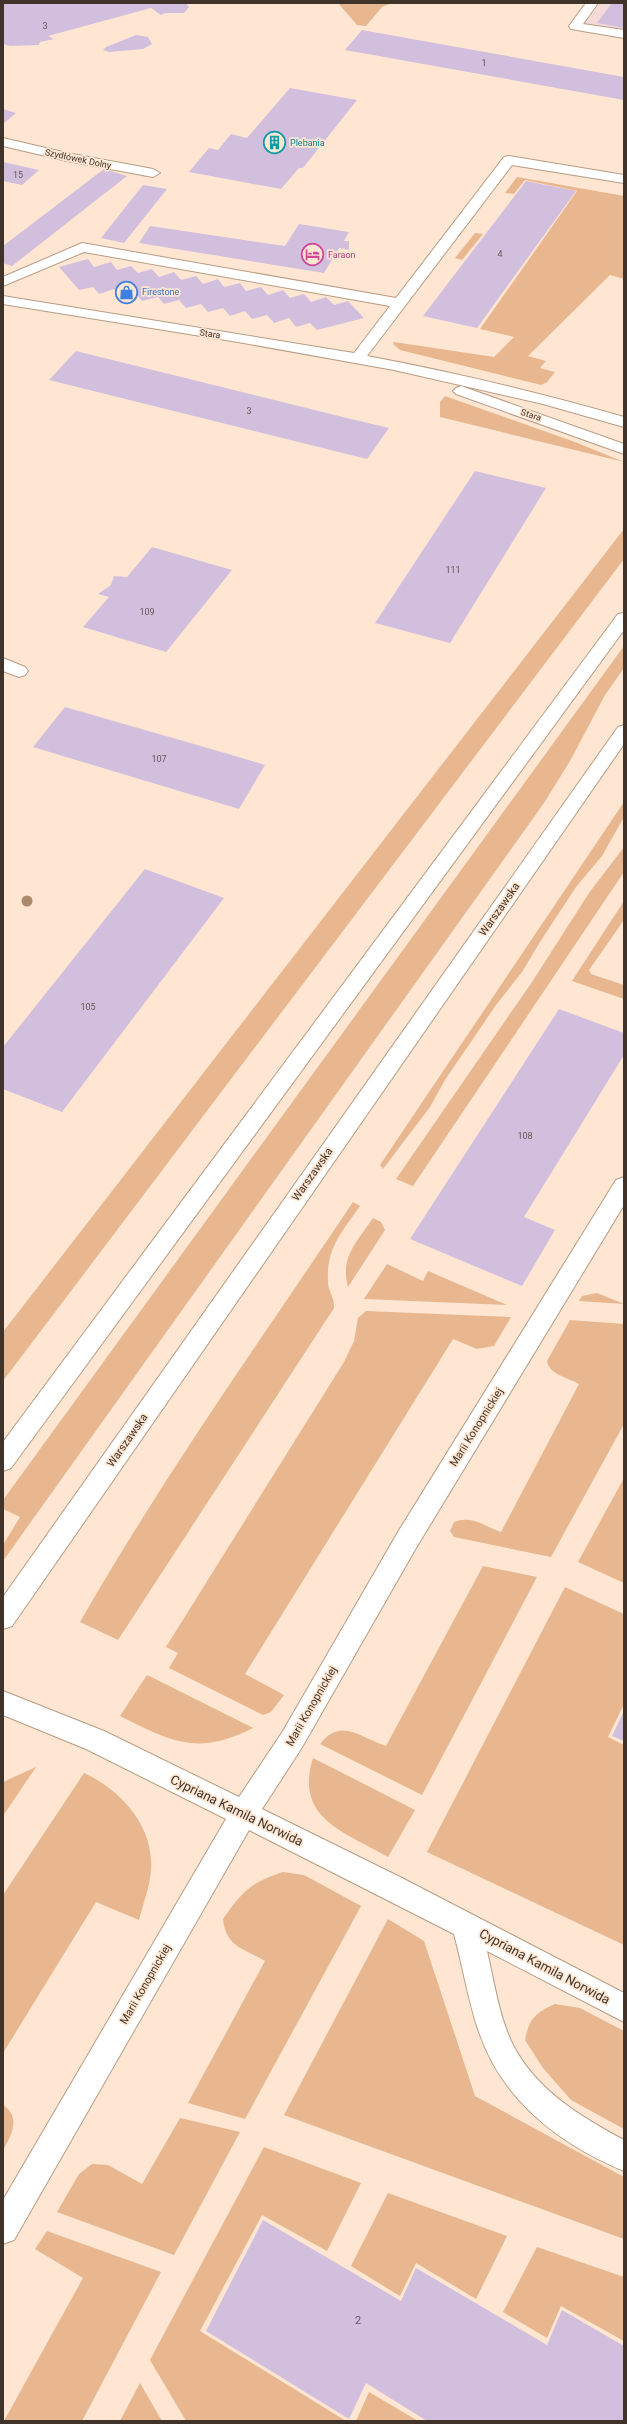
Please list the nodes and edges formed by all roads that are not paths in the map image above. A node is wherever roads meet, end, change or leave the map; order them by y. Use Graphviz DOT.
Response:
graph roads {
  1 [pos="592,3"];
  2 [pos="624,34"];
  3 [pos="3,142"];
  4 [pos="153,173"];
  5 [pos="624,179"];
  6 [pos="3,282"];
  7 [pos="3,300"];
  8 [pos="399,303"];
  9 [pos="357,359"];
  10 [pos="416,371"];
  11 [pos="624,422"];
  12 [pos="624,449"];
  13 [pos="624,618"];
  14 [pos="3,664"];
  15 [pos="19,671"];
  16 [pos="624,731"];
  17 [pos="624,1186"];
  18 [pos="3,1461"];
  19 [pos="3,1618"];
  20 [pos="3,1703"];
  21 [pos="244,1813"];
  22 [pos="466,1925"];
  23 [pos="624,2008"];
  24 [pos="624,2156"];
  25 [pos="3,2229"];
  1 -- 2 [label="street"];
  3 -- 4 [label="street, Szydłówek Dolny"];
  5 -- 8 [label="street"];
  6 -- 8 [label="street"];
  7 -- 9 [label="street, Stara"];
  8 -- 9 [label="street"];
  9 -- 10 [label="street, Stara"];
  10 -- 11 [label="street, Stara"];
  10 -- 12 [label="street, Stara"];
  13 -- 18 [label="street"];
  14 -- 15 [label="street"];
  16 -- 19 [label="street, Warszawska"];
  17 -- 21 [label="street, Marii Konopnickiej"];
  20 -- 21 [label="street, Cypriana Kamila Norwida"];
  21 -- 22 [label="street, Cypriana Kamila Norwida"];
  21 -- 25 [label="street, Marii Konopnickiej"];
  22 -- 23 [label="street, Cypriana Kamila Norwida"];
  22 -- 24 [label="street, Cypriana Kamila Norwida"];
}
